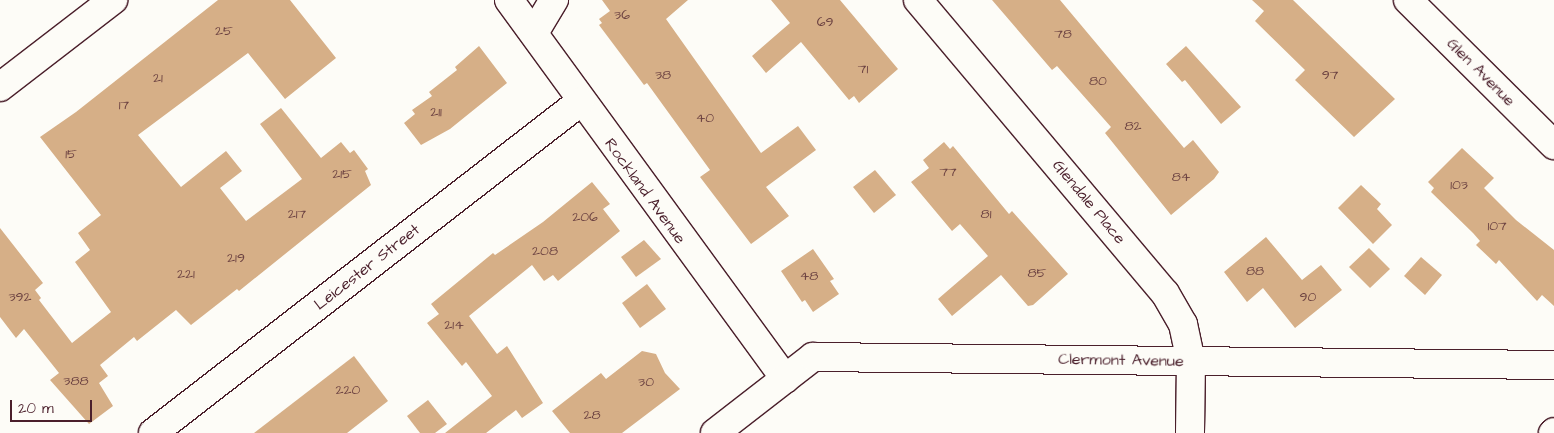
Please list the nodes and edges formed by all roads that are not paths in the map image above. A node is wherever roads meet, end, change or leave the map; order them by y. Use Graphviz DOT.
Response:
graph roads {
  1 [pos="113,0"];
  2 [pos="509,0"];
  3 [pos="554,0"];
  4 [pos="918,0"];
  5 [pos="1408,0"];
  6 [pos="534,33"];
  7 [pos="0,87"];
  8 [pos="580,102"];
  9 [pos="1554,144"];
  10 [pos="1191,361"];
  11 [pos="1554,365"];
  12 [pos="785,379"];
  13 [pos="153,433"];
  14 [pos="715,433"];
  15 [pos="1190,433"];
  1 -- 7 [label="street"];
  2 -- 6 [label="street, Rockland Avenue"];
  3 -- 6 [label="street"];
  4 -- 10 [label="street, Glendale Place"];
  5 -- 9 [label="street, Glen Avenue"];
  6 -- 8 [label="street, Rockland Avenue"];
  8 -- 12 [label="street, Rockland Avenue"];
  8 -- 13 [label="street, Leicester Street"];
  10 -- 11 [label="street, Clermont Avenue"];
  10 -- 12 [label="street, Clermont Avenue"];
  10 -- 15 [label="street, Glendale Place"];
  12 -- 14 [label="street, Clermont Avenue"];
}
